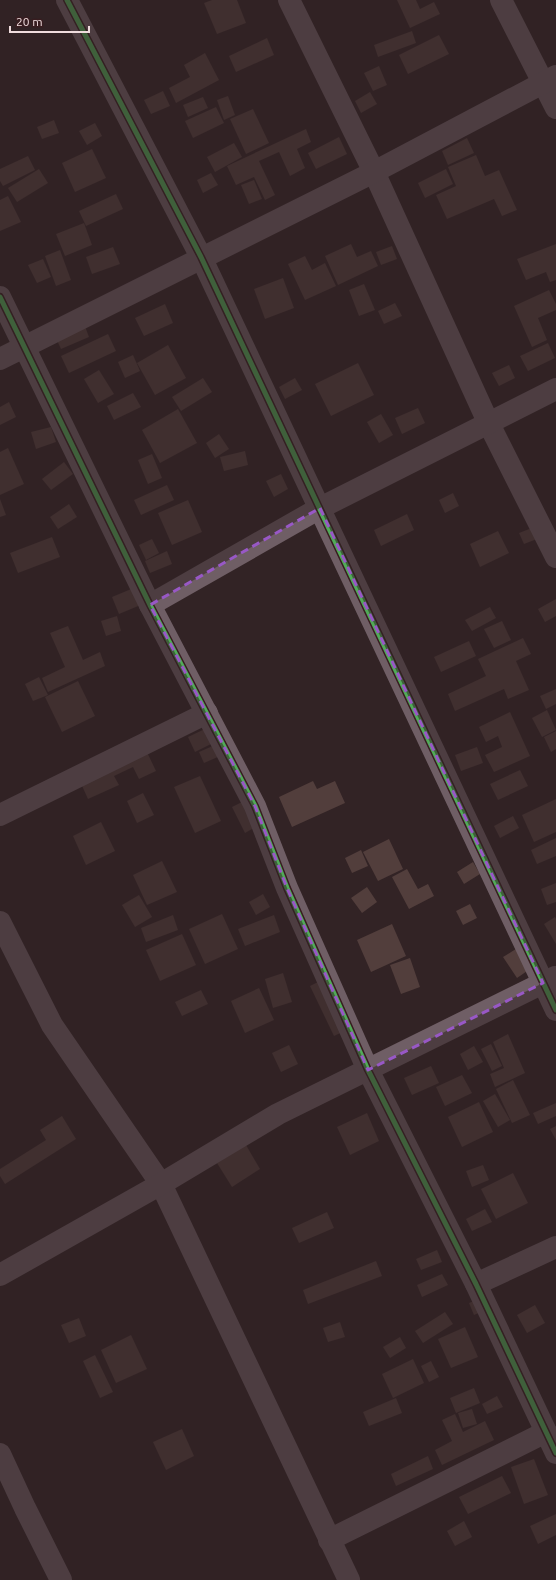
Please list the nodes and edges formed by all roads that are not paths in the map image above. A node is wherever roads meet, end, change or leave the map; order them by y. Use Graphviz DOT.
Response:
graph roads {
  1 [pos="68,0"];
  2 [pos="289,0"];
  3 [pos="501,0"];
  4 [pos="550,80"];
  5 [pos="556,108"];
  6 [pos="374,172"];
  7 [pos="201,257"];
  8 [pos="0,297"];
  9 [pos="25,347"];
  10 [pos="0,359"];
  11 [pos="556,389"];
  12 [pos="488,422"];
  13 [pos="320,508"];
  14 [pos="556,557"];
  15 [pos="150,605"];
  16 [pos="207,713"];
  17 [pos="0,815"];
  18 [pos="0,922"];
  19 [pos="549,980"];
  20 [pos="556,1010"];
  21 [pos="368,1070"];
  22 [pos="161,1184"];
  23 [pos="556,1247"];
  24 [pos="0,1276"];
  25 [pos="476,1284"];
  26 [pos="546,1432"];
  27 [pos="556,1453"];
  28 [pos="0,1454"];
  29 [pos="329,1540"];
  30 [pos="61,1580"];
  31 [pos="349,1580"];
  1 -- 7 [label="street"];
  2 -- 6 [label="street"];
  3 -- 4 [label="street"];
  4 -- 5 [label="street"];
  4 -- 6 [label="street"];
  6 -- 7 [label="street"];
  6 -- 12 [label="street"];
  7 -- 9 [label="street"];
  7 -- 13 [label="street"];
  8 -- 9 [label="street"];
  9 -- 10 [label="street"];
  9 -- 15 [label="street"];
  11 -- 12 [label="street"];
  12 -- 13 [label="street"];
  12 -- 14 [label="street"];
  13 -- 15 [label="street"];
  13 -- 19 [label="street"];
  15 -- 16 [label="street"];
  16 -- 17 [label="street"];
  16 -- 21 [label="street"];
  18 -- 22 [label="street"];
  19 -- 20 [label="street"];
  19 -- 21 [label="street"];
  21 -- 22 [label="street"];
  21 -- 25 [label="street"];
  22 -- 24 [label="street"];
  22 -- 29 [label="street"];
  23 -- 25 [label="street"];
  25 -- 26 [label="street"];
  26 -- 27 [label="street"];
  26 -- 29 [label="street"];
  28 -- 30 [label="street"];
  29 -- 31 [label="street"];
}
